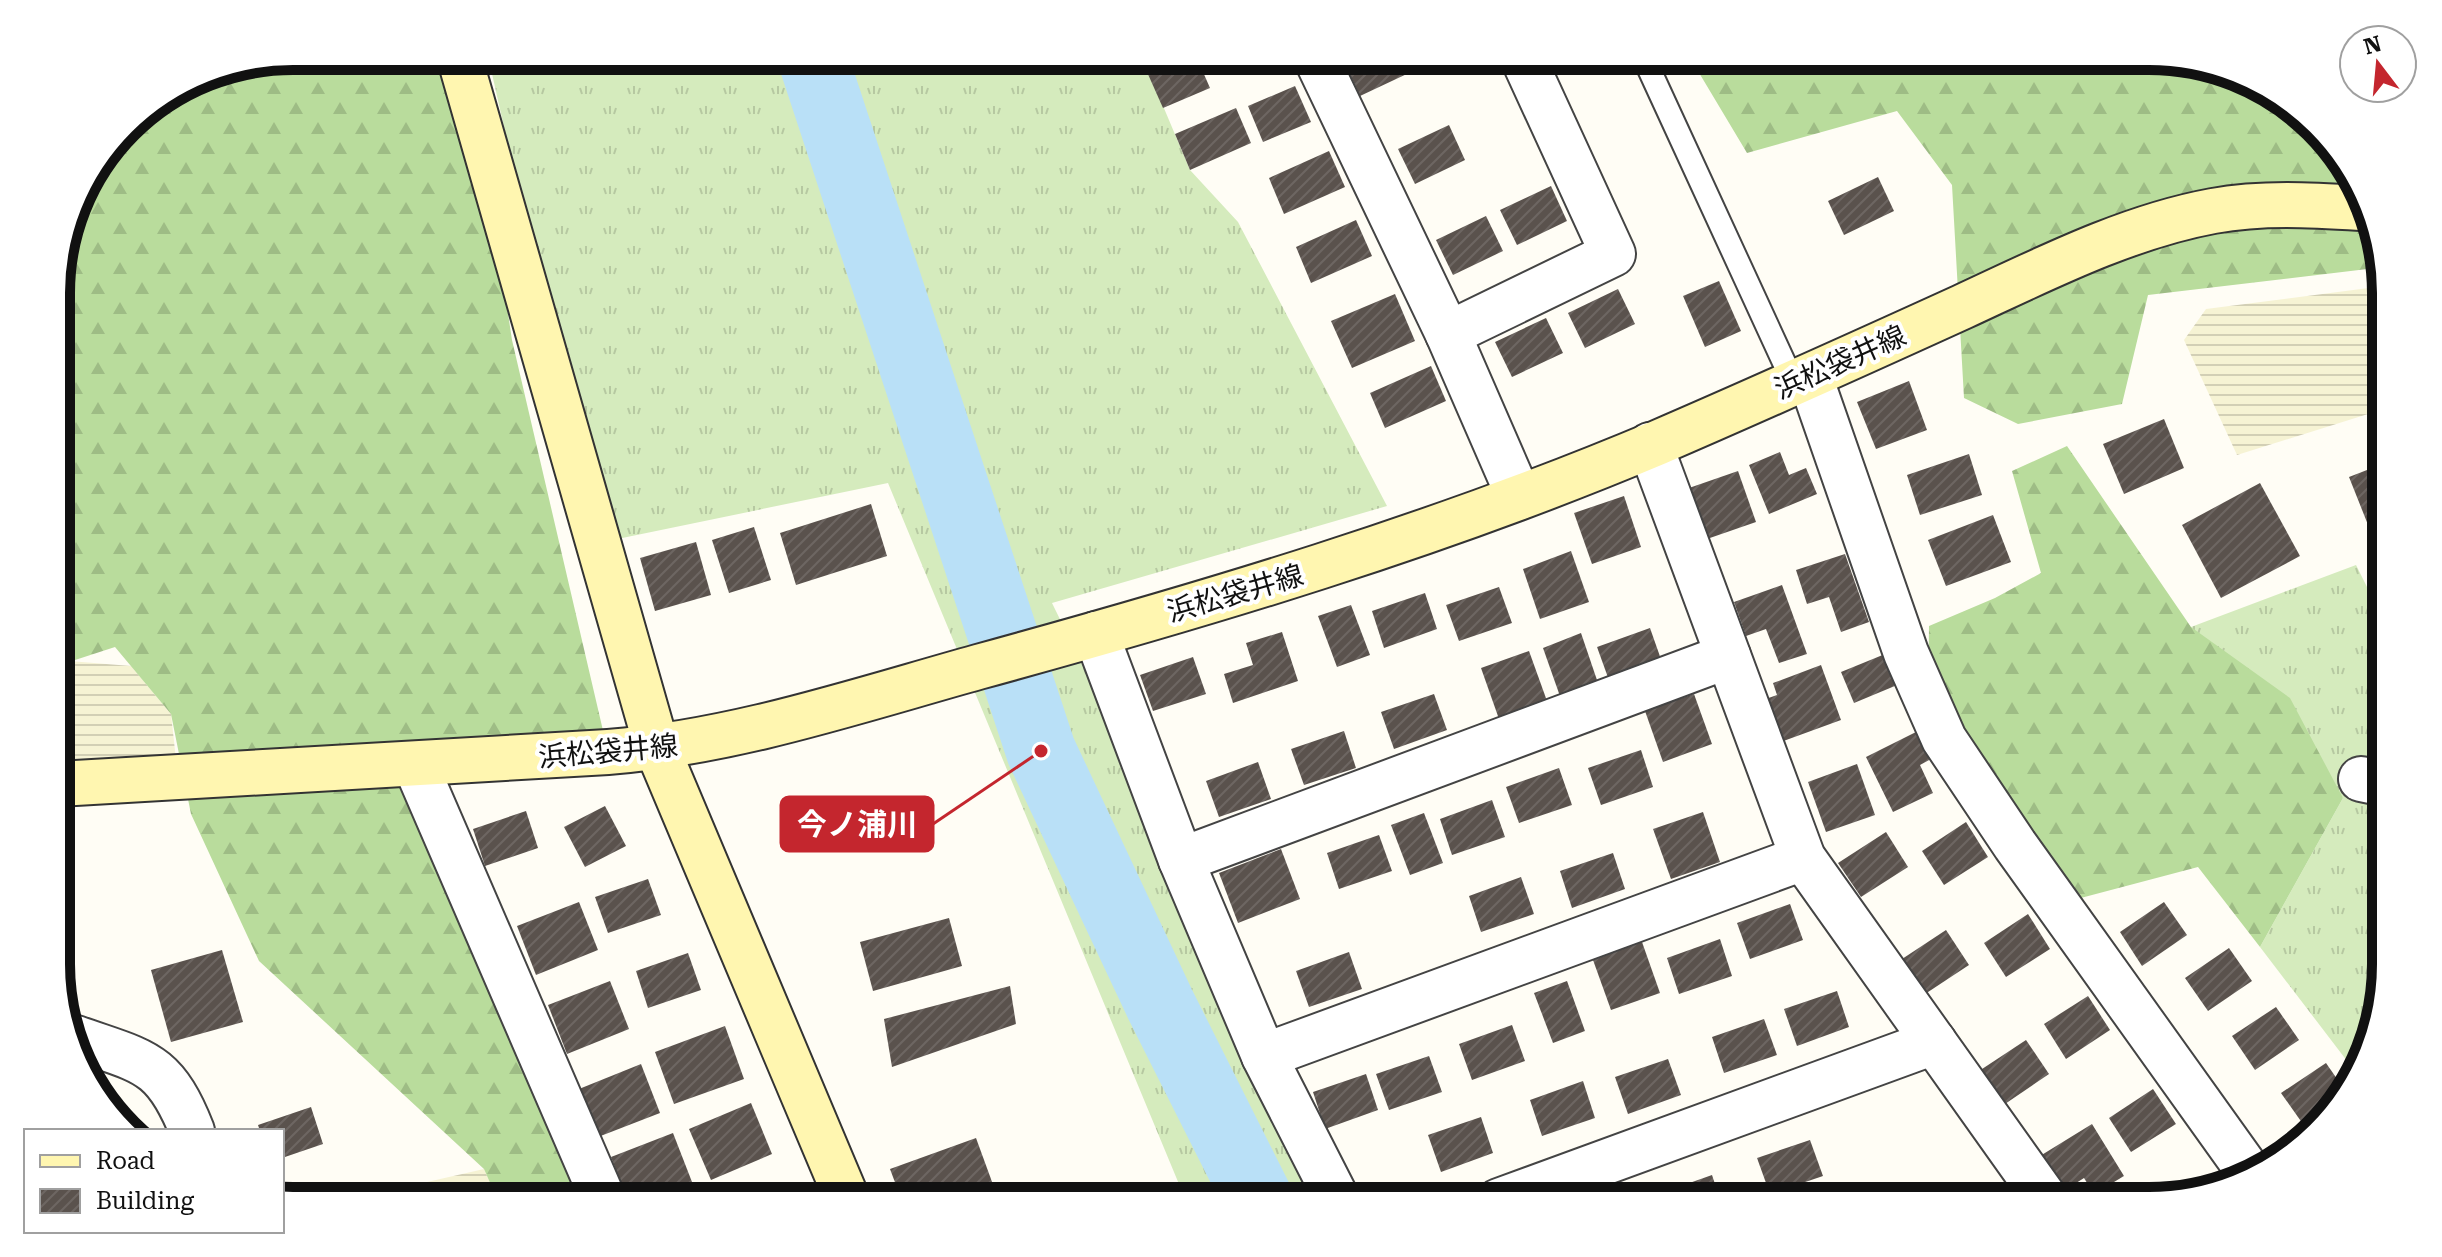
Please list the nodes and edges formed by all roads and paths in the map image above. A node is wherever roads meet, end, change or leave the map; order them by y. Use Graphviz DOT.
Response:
graph roads {
  1 [pos="463,70"];
  2 [pos="1322,70"];
  3 [pos="1528,70"];
  4 [pos="1650,70"];
  5 [pos="2355,208"];
  6 [pos="1448,334"];
  7 [pos="1802,380"];
  8 [pos="1650,445"];
  9 [pos="1519,497"];
  10 [pos="1096,634"];
  11 [pos="1728,656"];
  12 [pos="657,748"];
  13 [pos="415,764"];
  14 [pos="70,783"];
  15 [pos="1803,858"];
  16 [pos="1181,860"];
  17 [pos="84,1041"];
  18 [pos="1934,1042"];
  19 [pos="1264,1056"];
  20 [pos="191,1129"];
  21 [pos="2244,1165"];
  22 [pos="598,1187"];
  23 [pos="842,1187"];
  24 [pos="1331,1187"];
  25 [pos="1537,1187"];
  26 [pos="2037,1187"];
  1 -- 12 [label="main road"];
  2 -- 6 [label="street"];
  3 -- 6 [label="street"];
  4 -- 7 [label="lane"];
  5 -- 7 [label="main road, 浜松袋井線"];
  6 -- 9 [label="street"];
  7 -- 8 [label="main road, 浜松袋井線"];
  7 -- 21 [label="street"];
  8 -- 9 [label="main road, 浜松袋井線"];
  8 -- 11 [label="street"];
  9 -- 10 [label="main road, 浜松袋井線"];
  10 -- 12 [label="main road, 浜松袋井線"];
  10 -- 16 [label="street"];
  11 -- 15 [label="street"];
  11 -- 16 [label="street"];
  12 -- 13 [label="main road, 浜松袋井線"];
  12 -- 23 [label="main road"];
  13 -- 14 [label="main road, 浜松袋井線"];
  13 -- 22 [label="street"];
  15 -- 18 [label="street"];
  15 -- 19 [label="street"];
  16 -- 19 [label="street"];
  17 -- 20 [label="street"];
  18 -- 25 [label="street"];
  18 -- 26 [label="street"];
  19 -- 24 [label="street"];
}
